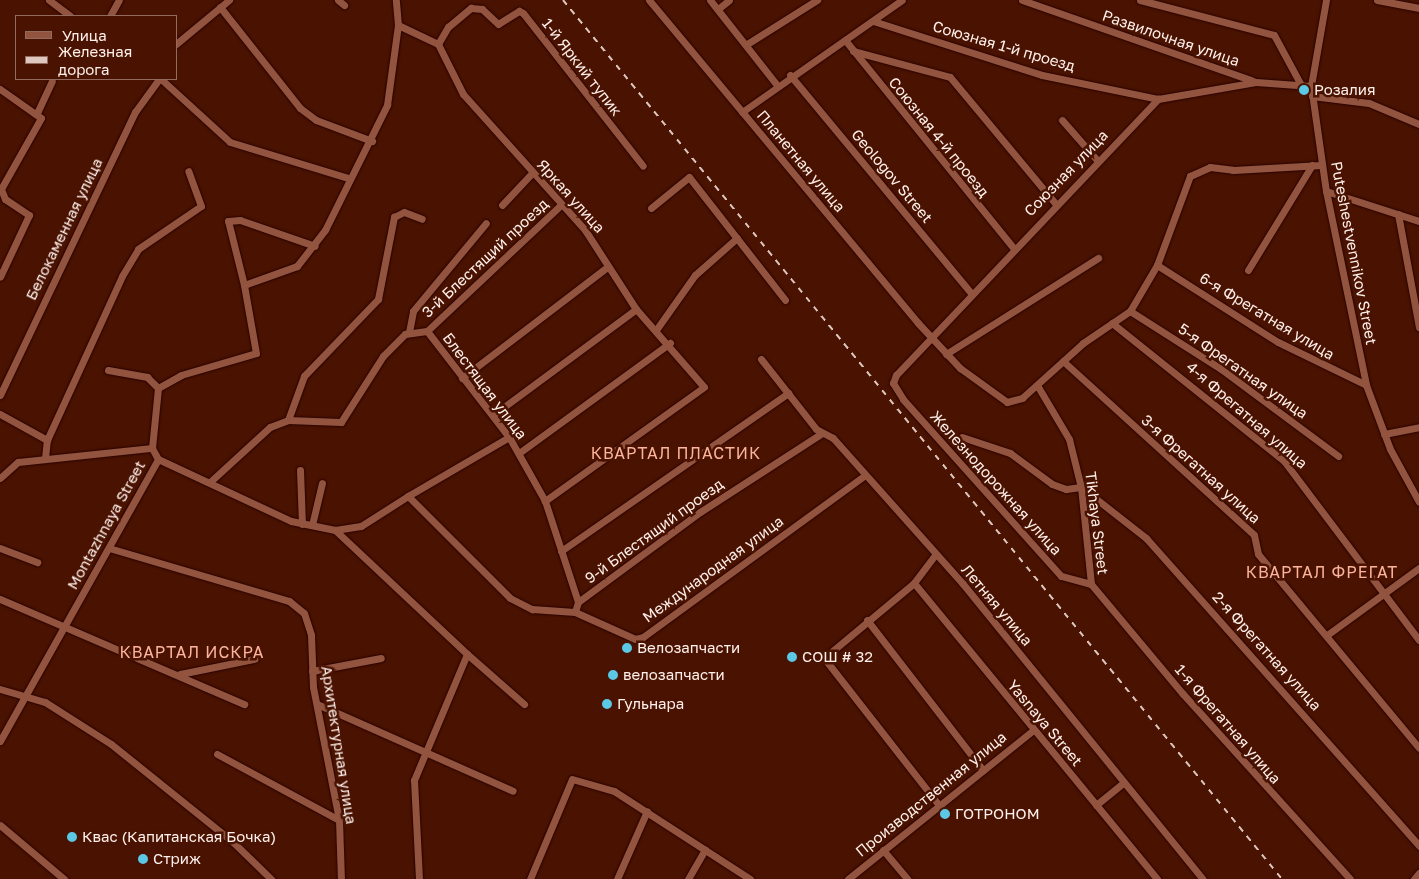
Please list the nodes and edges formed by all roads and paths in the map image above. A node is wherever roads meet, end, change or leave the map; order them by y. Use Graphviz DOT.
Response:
graph roads {
  1 [pos="49,0"];
  2 [pos="119,0"];
  3 [pos="229,0"];
  4 [pos="338,0"];
  5 [pos="396,0"];
  6 [pos="649,0"];
  7 [pos="710,0"];
  8 [pos="729,0"];
  9 [pos="818,0"];
  10 [pos="902,0"];
  11 [pos="1022,0"];
  12 [pos="1140,0"];
  13 [pos="1326,0"];
  14 [pos="1377,0"];
  15 [pos="344,5"];
  16 [pos="220,7"];
  17 [pos="1419,8"];
  18 [pos="718,9"];
  19 [pos="67,15"];
  20 [pos="111,15"];
  21 [pos="873,21"];
  22 [pos="398,25"];
  23 [pos="845,40"];
  24 [pos="178,42"];
  25 [pos="438,44"];
  26 [pos="748,44"];
  27 [pos="853,52"];
  28 [pos="790,75"];
  29 [pos="159,80"];
  30 [pos="161,80"];
  31 [pos="52,81"];
  32 [pos="1256,82"];
  33 [pos="777,85"];
  34 [pos="1301,85"];
  35 [pos="1311,86"];
  36 [pos="0,89"];
  37 [pos="1312,96"];
  38 [pos="1158,99"];
  39 [pos="742,112"];
  40 [pos="39,116"];
  41 [pos="1062,120"];
  42 [pos="1419,124"];
  43 [pos="372,141"];
  44 [pos="1097,160"];
  45 [pos="1312,165"];
  46 [pos="1322,165"];
  47 [pos="643,166"];
  48 [pos="188,171"];
  49 [pos="532,173"];
  50 [pos="348,178"];
  51 [pos="1326,192"];
  52 [pos="1055,203"];
  53 [pos="562,204"];
  54 [pos="502,205"];
  55 [pos="651,208"];
  56 [pos="1398,214"];
  57 [pos="422,219"];
  58 [pos="1419,220"];
  59 [pos="486,224"];
  60 [pos="737,238"];
  61 [pos="315,246"];
  62 [pos="1014,250"];
  63 [pos="1098,258"];
  64 [pos="1156,264"];
  65 [pos="607,267"];
  66 [pos="1248,270"];
  67 [pos="0,277"];
  68 [pos="244,285"];
  69 [pos="972,294"];
  70 [pos="785,300"];
  71 [pos="636,309"];
  72 [pos="1130,311"];
  73 [pos="1112,323"];
  74 [pos="1419,327"];
  75 [pos="656,330"];
  76 [pos="409,332"];
  77 [pos="428,332"];
  78 [pos="933,338"];
  79 [pos="670,343"];
  80 [pos="946,354"];
  81 [pos="761,359"];
  82 [pos="1062,361"];
  83 [pos="108,370"];
  84 [pos="462,378"];
  85 [pos="894,383"];
  86 [pos="1037,385"];
  87 [pos="1366,385"];
  88 [pos="158,388"];
  89 [pos="788,393"];
  90 [pos="0,395"];
  91 [pos="0,414"];
  92 [pos="493,415"];
  93 [pos="288,420"];
  94 [pos="1419,427"];
  95 [pos="822,433"];
  96 [pos="1384,434"];
  97 [pos="509,437"];
  98 [pos="962,437"];
  99 [pos="47,440"];
  100 [pos="152,448"];
  101 [pos="519,453"];
  102 [pos="1338,456"];
  103 [pos="45,458"];
  104 [pos="158,459"];
  105 [pos="300,470"];
  106 [pos="865,475"];
  107 [pos="0,478"];
  108 [pos="211,481"];
  109 [pos="322,483"];
  110 [pos="1081,487"];
  111 [pos="408,496"];
  112 [pos="545,501"];
  113 [pos="1419,502"];
  114 [pos="302,524"];
  115 [pos="312,525"];
  116 [pos="335,530"];
  117 [pos="0,548"];
  118 [pos="109,548"];
  119 [pos="561,551"];
  120 [pos="935,555"];
  121 [pos="37,562"];
  122 [pos="1419,568"];
  123 [pos="914,583"];
  124 [pos="1091,584"];
  125 [pos="1384,593"];
  126 [pos="0,599"];
  127 [pos="578,602"];
  128 [pos="575,612"];
  129 [pos="867,620"];
  130 [pos="65,624"];
  131 [pos="1327,635"];
  132 [pos="1419,640"];
  133 [pos="467,654"];
  134 [pos="381,658"];
  135 [pos="254,659"];
  136 [pos="312,671"];
  137 [pos="180,674"];
  138 [pos="0,689"];
  139 [pos="28,698"];
  140 [pos="244,704"];
  141 [pos="317,704"];
  142 [pos="524,704"];
  143 [pos="1032,732"];
  144 [pos="0,741"];
  145 [pos="1419,748"];
  146 [pos="424,751"];
  147 [pos="217,754"];
  148 [pos="983,770"];
  149 [pos="1124,782"];
  150 [pos="513,791"];
  151 [pos="939,805"];
  152 [pos="1096,805"];
  153 [pos="647,811"];
  154 [pos="339,820"];
  155 [pos="0,825"];
  156 [pos="1419,846"];
  157 [pos="705,849"];
  158 [pos="883,850"];
  159 [pos="1419,873"];
  160 [pos="64,879"];
  161 [pos="272,879"];
  162 [pos="341,879"];
  163 [pos="419,879"];
  164 [pos="530,879"];
  165 [pos="617,879"];
  166 [pos="688,879"];
  167 [pos="750,879"];
  168 [pos="848,879"];
  169 [pos="907,879"];
  170 [pos="1157,879"];
  171 [pos="1202,879"];
  172 [pos="1350,879"];
  173 [pos="1414,879"];
  1 -- 19 [label="street"];
  2 -- 20 [label="street"];
  3 -- 16 [label="street"];
  4 -- 15 [label="street"];
  5 -- 22 [label="street"];
  6 -- 39 [label="street, Планетная улица"];
  7 -- 18 [label="street"];
  8 -- 18 [label="street"];
  9 -- 26 [label="street"];
  10 -- 21 [label="street"];
  11 -- 32 [label="street, Развилочная улица"];
  12 -- 34 [label="street"];
  13 -- 35 [label="street, Puteshestvennikov Street"];
  14 -- 17 [label="street"];
  16 -- 24 [label="street"];
  16 -- 43 [label="street"];
  18 -- 26 [label="street"];
  21 -- 23 [label="street"];
  21 -- 38 [label="street, Союзная 1-й проезд"];
  22 -- 25 [label="street"];
  22 -- 43 [label="street"];
  23 -- 27 [label="street, Союзная 4-й проезд"];
  23 -- 28 [label="street"];
  25 -- 47 [label="street, 1-й Яркий тупик"];
  25 -- 49 [label="street, Яркая улица"];
  26 -- 33 [label="street"];
  27 -- 52 [label="street"];
  27 -- 62 [label="street, Союзная 4-й проезд"];
  28 -- 33 [label="street"];
  28 -- 69 [label="street, Geologov Street"];
  29 -- 90 [label="street, Белокаменная улица"];
  30 -- 50 [label="street"];
  31 -- 40 [label="street"];
  32 -- 34 [label="street"];
  32 -- 38 [label="street"];
  33 -- 39 [label="street"];
  34 -- 35 [label="street"];
  35 -- 37 [label="street, Puteshestvennikov Street"];
  36 -- 40 [label="street"];
  37 -- 42 [label="street"];
  37 -- 46 [label="street, Puteshestvennikov Street"];
  38 -- 44 [label="street, Союзная улица"];
  39 -- 78 [label="street, Планетная улица"];
  40 -- 67 [label="street"];
  41 -- 44 [label="street"];
  43 -- 50 [label="street"];
  44 -- 52 [label="street, Союзная улица"];
  45 -- 46 [label="street"];
  45 -- 64 [label="street"];
  45 -- 66 [label="street"];
  46 -- 51 [label="street, Puteshestvennikov Street"];
  48 -- 99 [label="street"];
  49 -- 53 [label="street, Яркая улица"];
  49 -- 54 [label="street"];
  50 -- 61 [label="street"];
  51 -- 56 [label="street"];
  51 -- 87 [label="street, Puteshestvennikov Street"];
  52 -- 62 [label="street, Союзная улица"];
  53 -- 65 [label="street, Яркая улица"];
  53 -- 77 [label="street, 3-й Блестящий проезд"];
  55 -- 60 [label="street"];
  56 -- 58 [label="street"];
  56 -- 74 [label="street"];
  57 -- 93 [label="street"];
  59 -- 76 [label="street"];
  60 -- 70 [label="street"];
  60 -- 75 [label="street"];
  61 -- 68 [label="street"];
  61 -- 68 [label="street"];
  62 -- 69 [label="street, Союзная улица"];
  63 -- 80 [label="street"];
  64 -- 72 [label="street"];
  64 -- 87 [label="street, 6-я Фрегатная улица"];
  65 -- 71 [label="street, Яркая улица"];
  65 -- 84 [label="street"];
  68 -- 88 [label="street"];
  69 -- 78 [label="street, Союзная улица"];
  71 -- 75 [label="street, Яркая улица"];
  71 -- 92 [label="street"];
  72 -- 73 [label="street"];
  72 -- 102 [label="street, 5-я Фрегатная улица"];
  73 -- 82 [label="street"];
  73 -- 125 [label="street, 4-я Фрегатная улица"];
  75 -- 79 [label="street, Яркая улица"];
  76 -- 77 [label="street, Блестящая улица"];
  76 -- 93 [label="street"];
  77 -- 84 [label="street, Блестящая улица"];
  78 -- 80 [label="street, Планетная улица"];
  78 -- 85 [label="street, Союзная улица"];
  79 -- 101 [label="street"];
  79 -- 112 [label="street, Яркая улица"];
  80 -- 86 [label="street, Планетная улица"];
  81 -- 89 [label="street, Летняя улица"];
  82 -- 86 [label="street"];
  82 -- 131 [label="street, 3-я Фрегатная улица"];
  83 -- 88 [label="street"];
  84 -- 92 [label="street, Блестящая улица"];
  85 -- 124 [label="street, Железнодорожная улица"];
  86 -- 110 [label="street, Tikhaya Street"];
  87 -- 96 [label="street, Puteshestvennikov Street"];
  88 -- 100 [label="street, Montazhnaya Street"];
  89 -- 95 [label="street, Летняя улица"];
  89 -- 119 [label="street"];
  91 -- 99 [label="street"];
  92 -- 97 [label="street, Блестящая улица"];
  93 -- 108 [label="street"];
  94 -- 96 [label="street"];
  95 -- 106 [label="street, Летняя улица"];
  95 -- 127 [label="street, 9-й Блестящий проезд"];
  96 -- 113 [label="street, Puteshestvennikov Street"];
  97 -- 101 [label="street, Блестящая улица"];
  97 -- 111 [label="street"];
  98 -- 110 [label="street"];
  99 -- 103 [label="street"];
  100 -- 103 [label="street"];
  100 -- 104 [label="street, Montazhnaya Street"];
  101 -- 112 [label="street, Блестящая улица"];
  103 -- 107 [label="street"];
  104 -- 108 [label="street"];
  104 -- 118 [label="street, Montazhnaya Street"];
  105 -- 114 [label="street"];
  106 -- 120 [label="street, Летняя улица"];
  106 -- 128 [label="street, Международная улица"];
  108 -- 114 [label="street"];
  109 -- 115 [label="street"];
  110 -- 124 [label="street, Tikhaya Street"];
  110 -- 156 [label="street, 2-я Фрегатная улица"];
  111 -- 116 [label="street"];
  111 -- 128 [label="street, Международная улица"];
  112 -- 119 [label="street, Блестящая улица"];
  114 -- 115 [label="street"];
  115 -- 116 [label="street"];
  116 -- 133 [label="street"];
  117 -- 121 [label="street"];
  118 -- 130 [label="street, Montazhnaya Street"];
  118 -- 136 [label="street, Архитектурная улица"];
  119 -- 127 [label="street, Блестящая улица"];
  120 -- 123 [label="street"];
  120 -- 149 [label="street, Летняя улица"];
  122 -- 125 [label="street"];
  123 -- 129 [label="street"];
  123 -- 143 [label="street, Yasnaya Street"];
  124 -- 172 [label="street, 1-я Фрегатная улица"];
  125 -- 131 [label="street"];
  125 -- 132 [label="street, 4-я Фрегатная улица"];
  126 -- 130 [label="street"];
  127 -- 128 [label="street"];
  129 -- 148 [label="street"];
  129 -- 151 [label="street"];
  130 -- 137 [label="street"];
  130 -- 139 [label="street, Montazhnaya Street"];
  131 -- 145 [label="street, 3-я Фрегатная улица"];
  133 -- 142 [label="street"];
  133 -- 146 [label="street"];
  134 -- 136 [label="street"];
  135 -- 137 [label="street"];
  136 -- 141 [label="street, Архитектурная улица"];
  137 -- 140 [label="street"];
  138 -- 139 [label="street"];
  139 -- 144 [label="street, Montazhnaya Street"];
  139 -- 161 [label="street"];
  141 -- 146 [label="street"];
  141 -- 154 [label="street, Архитектурная улица"];
  143 -- 148 [label="street, Производственная улица"];
  143 -- 152 [label="street, Yasnaya Street"];
  146 -- 150 [label="street"];
  146 -- 163 [label="street"];
  147 -- 154 [label="street"];
  148 -- 151 [label="street, Производственная улица"];
  149 -- 152 [label="street"];
  149 -- 171 [label="street, Летняя улица"];
  151 -- 158 [label="street, Производственная улица"];
  152 -- 170 [label="street, Yasnaya Street"];
  153 -- 157 [label="street"];
  153 -- 164 [label="street"];
  153 -- 165 [label="street"];
  154 -- 162 [label="street, Архитектурная улица"];
  155 -- 160 [label="street"];
  157 -- 166 [label="street"];
  157 -- 167 [label="street"];
  158 -- 168 [label="street, Производственная улица"];
  158 -- 169 [label="street"];
  159 -- 173 [label="street"];
}
